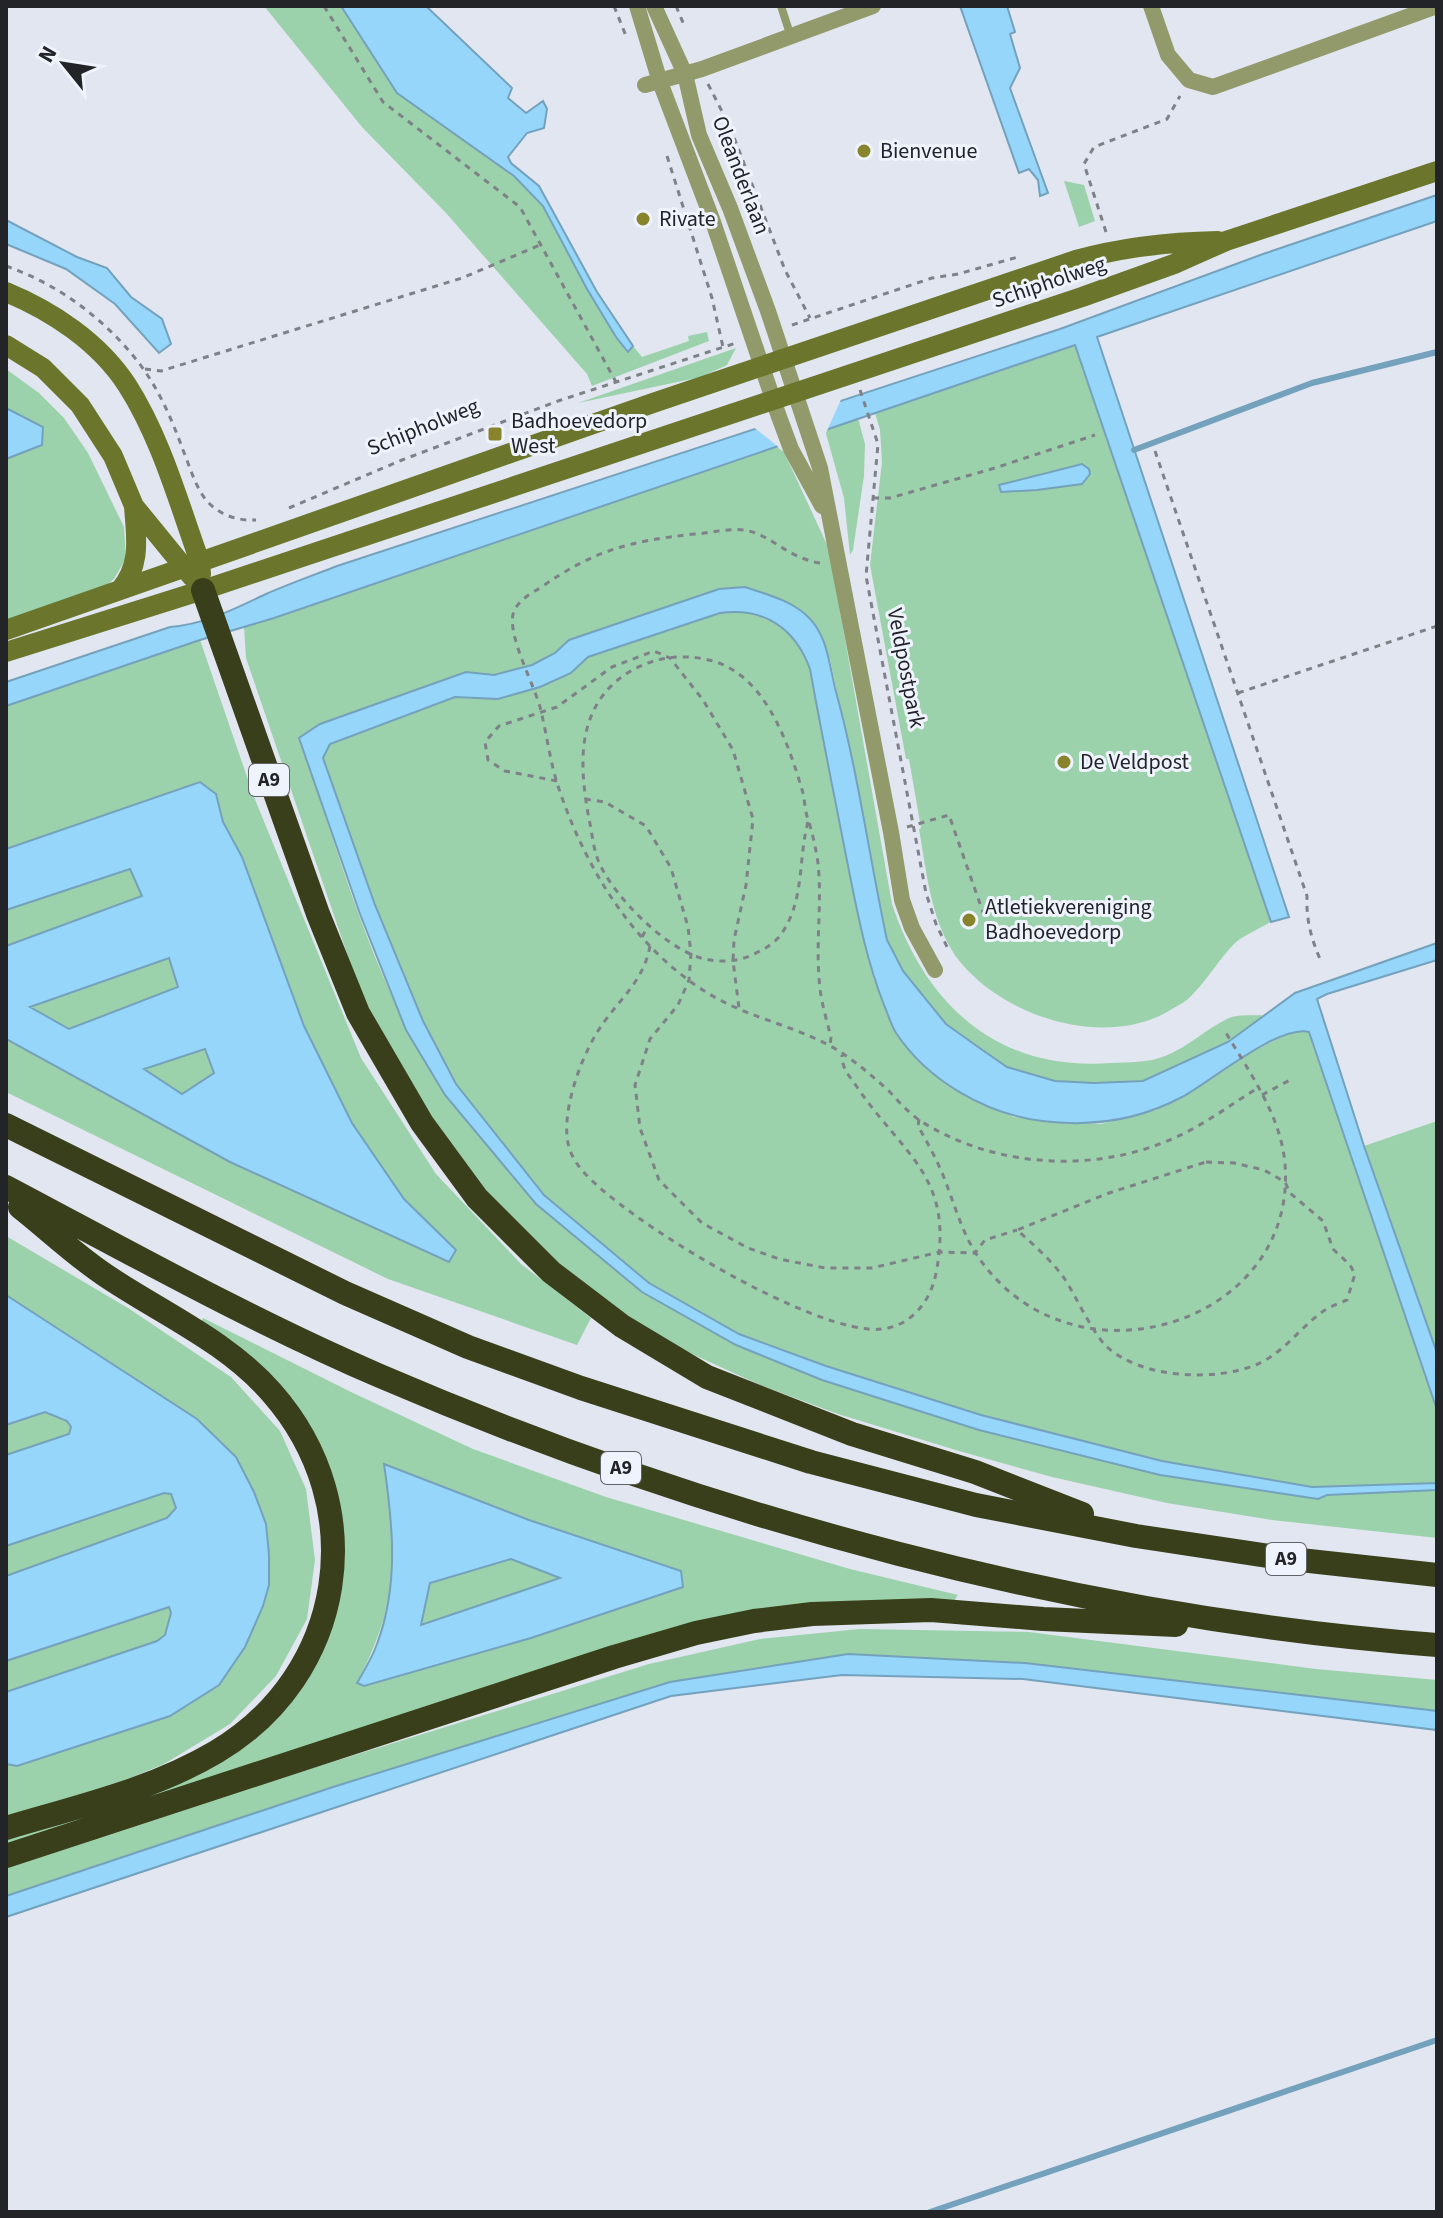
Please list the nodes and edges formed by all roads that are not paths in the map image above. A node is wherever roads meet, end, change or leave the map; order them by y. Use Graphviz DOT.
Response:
graph roads {
  1 [pos="637,6"];
  2 [pos="654,6"];
  3 [pos="781,6"];
  4 [pos="873,6"];
  5 [pos="1151,6"];
  6 [pos="1437,6"];
  7 [pos="790,34"];
  8 [pos="685,74"];
  9 [pos="652,83"];
  10 [pos="1437,171"];
  11 [pos="1226,241"];
  12 [pos="6,292"];
  13 [pos="6,345"];
  14 [pos="783,361"];
  15 [pos="762,368"];
  16 [pos="796,400"];
  17 [pos="775,406"];
  18 [pos="134,506"];
  19 [pos="827,514"];
  20 [pos="192,565"];
  21 [pos="120,590"];
  22 [pos="204,594"];
  23 [pos="6,630"];
  24 [pos="6,652"];
  25 [pos="935,970"];
  26 [pos="6,1125"];
  27 [pos="6,1187"];
  28 [pos="6,1195"];
  29 [pos="1136,1536"];
  30 [pos="1437,1575"];
  31 [pos="1278,1628"];
  32 [pos="1437,1645"];
  33 [pos="6,1828"];
  34 [pos="6,1856"];
  1 -- 9 [label="street, Oleanderlaan"];
  2 -- 8 [label="street, Oleanderlaan"];
  3 -- 7 [label="lane"];
  4 -- 7 [label="street"];
  5 -- 6 [label="street"];
  7 -- 8 [label="street"];
  8 -- 9 [label="street"];
  8 -- 14 [label="street, Oleanderlaan"];
  9 -- 15 [label="street, Oleanderlaan"];
  10 -- 11 [label="main road, Schipholweg"];
  11 -- 14 [label="main road, Schipholweg"];
  11 -- 16 [label="main road, Schipholweg"];
  12 -- 20 [label="main road"];
  13 -- 18 [label="main road"];
  14 -- 15 [label="main road, Schipholweg"];
  14 -- 16 [label="street, Oleanderlaan"];
  15 -- 17 [label="street, Oleanderlaan"];
  15 -- 20 [label="main road, Schipholweg"];
  16 -- 17 [label="main road, Schipholweg"];
  16 -- 19 [label="street, Veldpostpark"];
  17 -- 19 [label="street, Veldpostpark"];
  17 -- 22 [label="main road, Schipholweg"];
  18 -- 20 [label="main road"];
  18 -- 21 [label="main road"];
  19 -- 25 [label="street, Veldpostpark"];
  20 -- 21 [label="main road, Schipholweg"];
  20 -- 22 [label="main road"];
  21 -- 23 [label="main road, Schipholweg"];
  22 -- 24 [label="main road, Schipholweg"];
  22 -- 29 [label="highway, A9"];
  26 -- 29 [label="highway, A9"];
  27 -- 31 [label="highway, A9"];
  28 -- 33 [label="highway"];
  29 -- 30 [label="highway, A9"];
  31 -- 32 [label="highway, A9"];
  31 -- 34 [label="highway, A9"];
}
